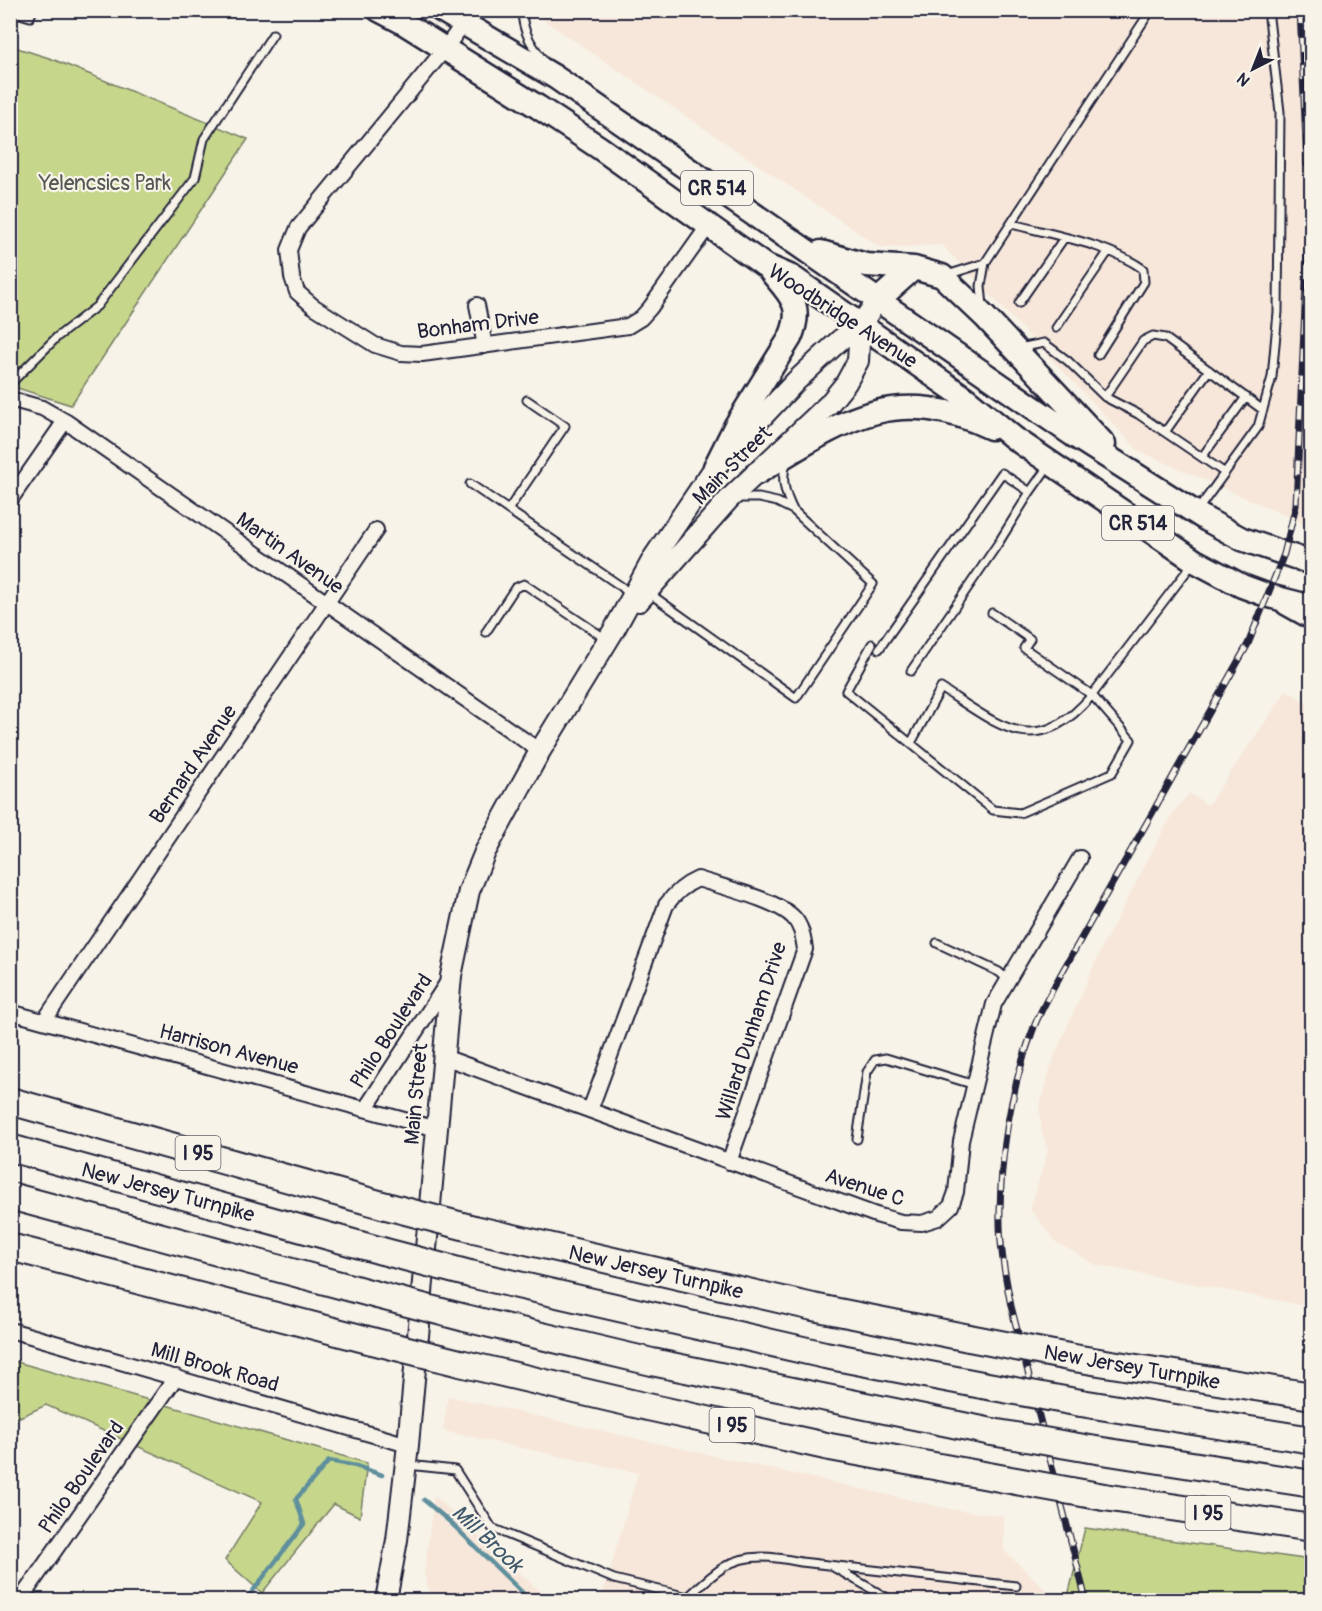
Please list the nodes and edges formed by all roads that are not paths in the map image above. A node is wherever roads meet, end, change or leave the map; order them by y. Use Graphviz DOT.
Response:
graph roads {
  1 [pos="33,10"];
  2 [pos="380,10"];
  3 [pos="441,10"];
  4 [pos="522,10"];
  5 [pos="1151,10"];
  6 [pos="1268,10"];
  7 [pos="10,11"];
  8 [pos="463,24"];
  9 [pos="273,34"];
  10 [pos="444,50"];
  11 [pos="555,77"];
  12 [pos="1012,224"];
  13 [pos="709,225"];
  14 [pos="1064,238"];
  15 [pos="800,245"];
  16 [pos="1108,252"];
  17 [pos="985,263"];
  18 [pos="764,264"];
  19 [pos="914,268"];
  20 [pos="942,276"];
  21 [pos="878,300"];
  22 [pos="1019,303"];
  23 [pos="477,305"];
  24 [pos="985,317"];
  25 [pos="860,325"];
  26 [pos="1056,328"];
  27 [pos="485,346"];
  28 [pos="1014,350"];
  29 [pos="1098,355"];
  30 [pos="1209,370"];
  31 [pos="10,384"];
  32 [pos="1105,397"];
  33 [pos="1246,397"];
  34 [pos="10,399"];
  35 [pos="527,400"];
  36 [pos="1263,410"];
  37 [pos="65,421"];
  38 [pos="1165,432"];
  39 [pos="1014,438"];
  40 [pos="792,452"];
  41 [pos="1202,457"];
  42 [pos="1050,463"];
  43 [pos="715,467"];
  44 [pos="757,473"];
  45 [pos="1225,473"];
  46 [pos="1139,477"];
  47 [pos="470,484"];
  48 [pos="1029,492"];
  49 [pos="10,500"];
  50 [pos="729,500"];
  51 [pos="508,510"];
  52 [pos="793,510"];
  53 [pos="1195,513"];
  54 [pos="376,530"];
  55 [pos="1195,561"];
  56 [pos="1311,563"];
  57 [pos="640,595"];
  58 [pos="1269,596"];
  59 [pos="327,604"];
  60 [pos="1311,607"];
  61 [pos="992,612"];
  62 [pos="1311,621"];
  63 [pos="486,632"];
  64 [pos="611,635"];
  65 [pos="872,644"];
  66 [pos="879,649"];
  67 [pos="911,671"];
  68 [pos="1092,696"];
  69 [pos="911,743"];
  70 [pos="540,751"];
  71 [pos="1080,858"];
  72 [pos="937,944"];
  73 [pos="451,976"];
  74 [pos="1008,980"];
  75 [pos="10,1012"];
  76 [pos="44,1021"];
  77 [pos="444,1057"];
  78 [pos="975,1085"];
  79 [pos="10,1101"];
  80 [pos="366,1108"];
  81 [pos="590,1110"];
  82 [pos="437,1129"];
  83 [pos="857,1139"];
  84 [pos="10,1148"];
  85 [pos="729,1162"];
  86 [pos="10,1196"];
  87 [pos="10,1247"];
  88 [pos="10,1330"];
  89 [pos="176,1377"];
  90 [pos="1311,1396"];
  91 [pos="1311,1440"];
  92 [pos="408,1445"];
  93 [pos="405,1465"];
  94 [pos="1311,1484"];
  95 [pos="1311,1528"];
  96 [pos="830,1565"];
  97 [pos="1017,1587"];
  98 [pos="20,1600"];
  99 [pos="387,1600"];
  100 [pos="891,1600"];
  1 -- 7 [label="lane"];
  2 -- 10 [label="main road, Woodbridge Avenue / CR 514"];
  3 -- 8 [label="main road, Woodbridge Avenue / CR 514"];
  4 -- 11 [label="lane"];
  5 -- 12 [label="lane"];
  6 -- 36 [label="lane"];
  8 -- 10 [label="street, Bonham Drive"];
  8 -- 11 [label="main road, Woodbridge Avenue / CR 514"];
  9 -- 31 [label="lane"];
  10 -- 13 [label="main road, Woodbridge Avenue / CR 514"];
  10 -- 27 [label="street, Bonham Drive"];
  11 -- 15 [label="main road, Woodbridge Avenue / CR 514"];
  12 -- 14 [label="lane"];
  12 -- 17 [label="lane"];
  13 -- 18 [label="main road, Woodbridge Avenue / CR 514"];
  13 -- 27 [label="street, Bonham Drive"];
  14 -- 16 [label="lane"];
  14 -- 22 [label="lane"];
  15 -- 19 [label="main road"];
  15 -- 21 [label="main road, Woodbridge Avenue / CR 514"];
  16 -- 26 [label="lane"];
  16 -- 29 [label="lane"];
  17 -- 20 [label="lane"];
  17 -- 24 [label="lane"];
  18 -- 25 [label="main road, Woodbridge Avenue / CR 514"];
  18 -- 43 [label="main road"];
  19 -- 20 [label="main road"];
  19 -- 21 [label="main road"];
  20 -- 24 [label="main road"];
  21 -- 25 [label="main road, Main Street"];
  21 -- 46 [label="main road, Woodbridge Avenue / CR 514"];
  23 -- 27 [label="street"];
  24 -- 28 [label="main road"];
  25 -- 39 [label="main road, Woodbridge Avenue / CR 514"];
  25 -- 43 [label="main road, Main Street"];
  25 -- 44 [label="main road, Main Street"];
  28 -- 32 [label="lane"];
  28 -- 46 [label="main road"];
  30 -- 32 [label="lane"];
  30 -- 33 [label="lane"];
  30 -- 38 [label="lane"];
  32 -- 38 [label="lane"];
  33 -- 36 [label="lane"];
  33 -- 41 [label="lane"];
  34 -- 37 [label="street, Martin Avenue"];
  35 -- 51 [label="lane"];
  36 -- 45 [label="lane"];
  37 -- 49 [label="street"];
  37 -- 59 [label="street, Martin Avenue"];
  38 -- 41 [label="lane"];
  39 -- 40 [label="main road"];
  39 -- 42 [label="main road, Woodbridge Avenue / CR 514"];
  40 -- 44 [label="main road"];
  40 -- 52 [label="lane"];
  41 -- 45 [label="lane"];
  42 -- 48 [label="lane"];
  42 -- 55 [label="main road, Woodbridge Avenue / CR 514"];
  43 -- 57 [label="main road, Main Street"];
  44 -- 50 [label="main road, Main Street"];
  45 -- 53 [label="lane"];
  46 -- 53 [label="main road, Woodbridge Avenue / CR 514"];
  47 -- 51 [label="lane"];
  48 -- 66 [label="lane"];
  48 -- 67 [label="lane"];
  50 -- 52 [label="lane"];
  50 -- 57 [label="main road, Main Street"];
  51 -- 57 [label="lane"];
  52 -- 57 [label="lane"];
  53 -- 56 [label="main road, Woodbridge Avenue / CR 514"];
  54 -- 59 [label="street, Bernard Avenue"];
  55 -- 58 [label="main road, Woodbridge Avenue / CR 514"];
  55 -- 68 [label="lane"];
  57 -- 64 [label="main road, Main Street"];
  58 -- 60 [label="main road, Woodbridge Avenue / CR 514"];
  58 -- 62 [label="street"];
  59 -- 70 [label="street, Martin Avenue"];
  59 -- 76 [label="street, Bernard Avenue"];
  61 -- 68 [label="lane"];
  63 -- 64 [label="lane"];
  64 -- 70 [label="main road, Main Street"];
  65 -- 69 [label="lane"];
  68 -- 69 [label="lane"];
  68 -- 69 [label="lane"];
  70 -- 73 [label="main road, Main Street"];
  71 -- 74 [label="street, Avenue C"];
  72 -- 74 [label="lane"];
  73 -- 77 [label="main road, Main Street"];
  73 -- 80 [label="street, Philo Boulevard"];
  74 -- 78 [label="street, Avenue C"];
  75 -- 76 [label="street, Harrison Avenue"];
  76 -- 80 [label="street, Harrison Avenue"];
  77 -- 81 [label="street, Avenue C"];
  77 -- 82 [label="main road, Main Street"];
  78 -- 83 [label="lane"];
  78 -- 85 [label="street, Avenue C"];
  79 -- 90 [label="highway, New Jersey Turnpike / I 95, bridge"];
  80 -- 82 [label="street, Harrison Avenue"];
  81 -- 85 [label="street, Avenue C"];
  81 -- 85 [label="street, Willard Dunham Drive"];
  82 -- 92 [label="main road, Main Street"];
  84 -- 91 [label="highway, New Jersey Turnpike / I 95, bridge"];
  86 -- 94 [label="highway, I 95, bridge"];
  87 -- 95 [label="highway, I 95, bridge"];
  88 -- 89 [label="street, Mill Brook Road"];
  89 -- 92 [label="street, Mill Brook Road"];
  89 -- 98 [label="street, Philo Boulevard"];
  92 -- 93 [label="main road, Main Street"];
  93 -- 96 [label="lane"];
  93 -- 99 [label="main road, Main Street"];
  96 -- 97 [label="lane"];
  96 -- 100 [label="lane"];
}
